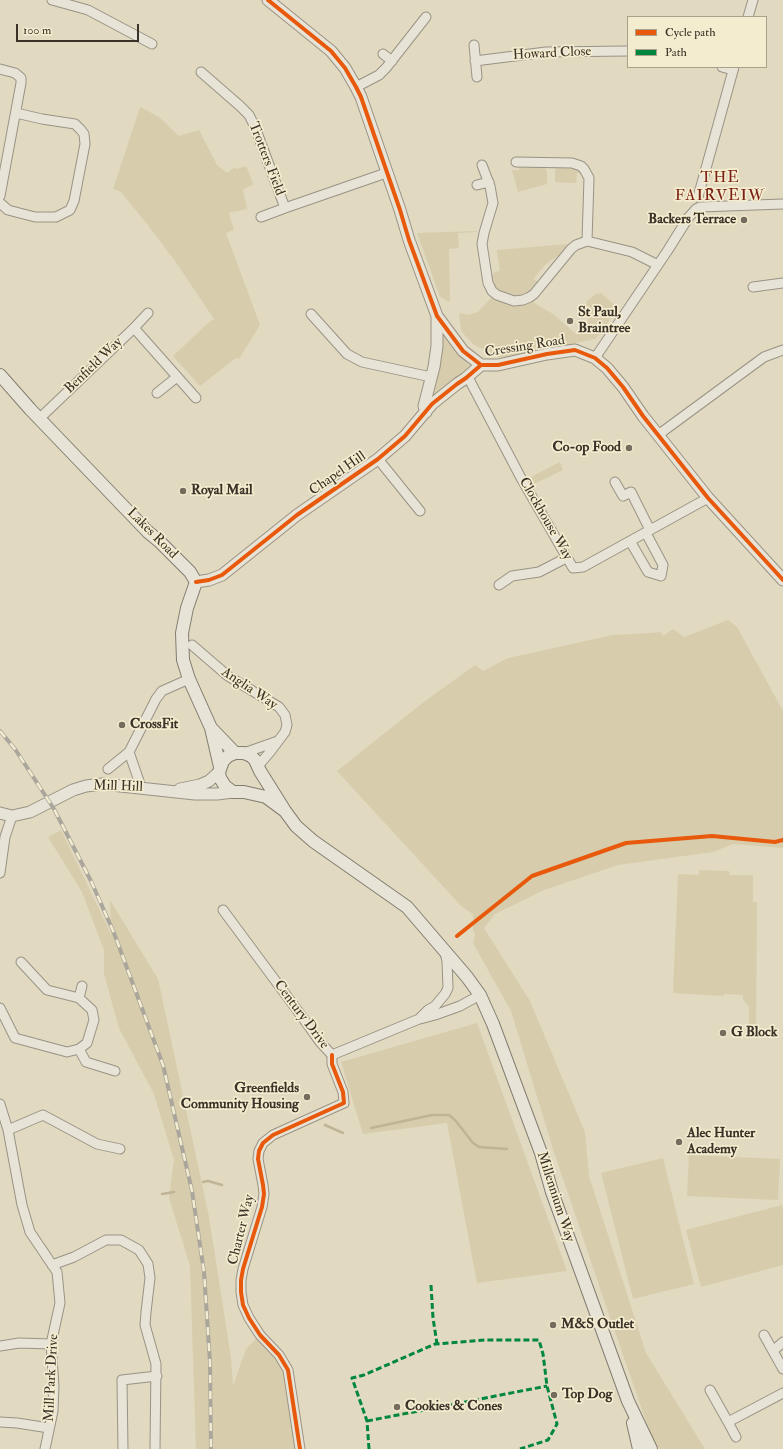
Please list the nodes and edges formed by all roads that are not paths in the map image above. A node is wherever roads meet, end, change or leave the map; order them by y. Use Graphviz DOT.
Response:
graph roads {
  1 [pos="52,0"];
  2 [pos="268,0"];
  3 [pos="753,0"];
  4 [pos="748,16"];
  5 [pos="426,17"];
  6 [pos="152,44"];
  7 [pos="474,45"];
  8 [pos="627,51"];
  9 [pos="383,54"];
  10 [pos="392,61"];
  11 [pos="476,61"];
  12 [pos="734,68"];
  13 [pos="0,69"];
  14 [pos="201,72"];
  15 [pos="478,77"];
  16 [pos="356,87"];
  17 [pos="16,113"];
  18 [pos="516,162"];
  19 [pos="482,165"];
  20 [pos="386,172"];
  21 [pos="489,182"];
  22 [pos="477,185"];
  23 [pos="0,196"];
  24 [pos="698,197"];
  25 [pos="0,202"];
  26 [pos="783,204"];
  27 [pos="285,208"];
  28 [pos="261,217"];
  29 [pos="587,241"];
  30 [pos="658,265"];
  31 [pos="783,283"];
  32 [pos="753,287"];
  33 [pos="148,313"];
  34 [pos="311,314"];
  35 [pos="437,316"];
  36 [pos="134,328"];
  37 [pos="783,350"];
  38 [pos="595,358"];
  39 [pos="481,365"];
  40 [pos="0,375"];
  41 [pos="177,377"];
  42 [pos="432,377"];
  43 [pos="466,378"];
  44 [pos="157,393"];
  45 [pos="196,398"];
  46 [pos="426,412"];
  47 [pos="40,418"];
  48 [pos="658,435"];
  49 [pos="378,460"];
  50 [pos="615,482"];
  51 [pos="708,498"];
  52 [pos="420,511"];
  53 [pos="648,532"];
  54 [pos="630,541"];
  55 [pos="566,558"];
  56 [pos="783,580"];
  57 [pos="196,582"];
  58 [pos="499,585"];
  59 [pos="192,645"];
  60 [pos="189,680"];
  61 [pos="212,728"];
  62 [pos="278,741"];
  63 [pos="129,752"];
  64 [pos="239,753"];
  65 [pos="259,768"];
  66 [pos="108,769"];
  67 [pos="220,770"];
  68 [pos="139,781"];
  69 [pos="171,791"];
  70 [pos="239,792"];
  71 [pos="285,811"];
  72 [pos="0,813"];
  73 [pos="12,816"];
  74 [pos="2,837"];
  75 [pos="0,873"];
  76 [pos="223,910"];
  77 [pos="444,949"];
  78 [pos="21,962"];
  79 [pos="82,986"];
  80 [pos="480,995"];
  81 [pos="78,998"];
  82 [pos="1,1012"];
  83 [pos="418,1019"];
  84 [pos="79,1049"];
  85 [pos="332,1055"];
  86 [pos="115,1071"];
  87 [pos="0,1104"];
  88 [pos="8,1130"];
  89 [pos="120,1149"];
  90 [pos="52,1265"];
  91 [pos="764,1335"];
  92 [pos="783,1342"];
  93 [pos="50,1344"];
  94 [pos="0,1346"];
  95 [pos="773,1351"];
  96 [pos="783,1369"];
  97 [pos="156,1376"];
  98 [pos="710,1390"];
  99 [pos="783,1393"];
  100 [pos="628,1401"];
  101 [pos="0,1422"];
  102 [pos="728,1422"];
  103 [pos="49,1428"];
  104 [pos="736,1437"];
  105 [pos="45,1449"];
  106 [pos="123,1449"];
  107 [pos="155,1449"];
  108 [pos="300,1449"];
  109 [pos="639,1449"];
  110 [pos="651,1449"];
  1 -- 6 [label="street"];
  2 -- 16 [label="street, Cressing Road"];
  3 -- 4 [label="street"];
  5 -- 10 [label="street"];
  7 -- 11 [label="street"];
  8 -- 11 [label="street, Howard Close"];
  9 -- 10 [label="street"];
  10 -- 16 [label="street"];
  11 -- 15 [label="street"];
  12 -- 24 [label="street"];
  13 -- 17 [label="street"];
  14 -- 27 [label="street, Trotters Field"];
  16 -- 20 [label="street, Cressing Road"];
  17 -- 23 [label="street"];
  17 -- 25 [label="street"];
  18 -- 29 [label="street"];
  19 -- 21 [label="street"];
  20 -- 27 [label="street, Trotters Field"];
  20 -- 35 [label="street, Cressing Road"];
  21 -- 22 [label="street"];
  21 -- 29 [label="street"];
  26 -- 30 [label="street"];
  27 -- 28 [label="street"];
  29 -- 30 [label="street"];
  30 -- 38 [label="street"];
  31 -- 32 [label="street"];
  33 -- 36 [label="street, Benfield Way"];
  34 -- 42 [label="street"];
  35 -- 39 [label="street, Cressing Road"];
  35 -- 42 [label="street"];
  36 -- 41 [label="street"];
  36 -- 47 [label="street, Benfield Way"];
  37 -- 48 [label="street"];
  38 -- 39 [label="street, Cressing Road"];
  38 -- 48 [label="street, Cressing Road"];
  39 -- 43 [label="street, Chapel Hill"];
  40 -- 47 [label="main road, Lakes Road"];
  41 -- 44 [label="street"];
  41 -- 45 [label="street"];
  42 -- 46 [label="street"];
  43 -- 46 [label="street, Chapel Hill"];
  43 -- 55 [label="street, Clockhouse Way"];
  46 -- 49 [label="street, Chapel Hill"];
  47 -- 57 [label="main road, Lakes Road"];
  48 -- 51 [label="street, Cressing Road"];
  49 -- 52 [label="street"];
  49 -- 57 [label="street, Chapel Hill"];
  50 -- 53 [label="street"];
  51 -- 53 [label="street, Clockhouse Way"];
  51 -- 56 [label="street, Cressing Road"];
  53 -- 54 [label="street, Clockhouse Way"];
  53 -- 54 [label="street"];
  54 -- 55 [label="street, Clockhouse Way"];
  55 -- 58 [label="street"];
  57 -- 60 [label="main road"];
  59 -- 62 [label="street, Anglia Way"];
  60 -- 61 [label="main road"];
  60 -- 63 [label="street"];
  61 -- 64 [label="main road"];
  61 -- 67 [label="main road"];
  62 -- 64 [label="street"];
  62 -- 65 [label="street, Anglia Way"];
  63 -- 66 [label="street"];
  63 -- 68 [label="street"];
  64 -- 65 [label="main road"];
  64 -- 67 [label="main road"];
  65 -- 70 [label="main road"];
  65 -- 71 [label="main road"];
  67 -- 69 [label="street, Mill Hill"];
  67 -- 70 [label="main road"];
  69 -- 70 [label="street, Mill Hill"];
  69 -- 73 [label="street, Mill Hill"];
  70 -- 71 [label="main road"];
  71 -- 77 [label="main road, Millennium Way"];
  72 -- 73 [label="street, Mill Hill"];
  73 -- 74 [label="street"];
  74 -- 75 [label="street"];
  76 -- 85 [label="street, Century Drive"];
  77 -- 80 [label="main road, Millennium Way"];
  77 -- 83 [label="street, Century Drive"];
  78 -- 81 [label="street"];
  79 -- 81 [label="street"];
  80 -- 83 [label="street"];
  80 -- 100 [label="main road, Millennium Way"];
  81 -- 84 [label="street"];
  82 -- 84 [label="street"];
  83 -- 85 [label="street, Century Drive"];
  84 -- 86 [label="street"];
  85 -- 108 [label="street, Charter Way"];
  87 -- 88 [label="street, Mill Park Drive"];
  88 -- 89 [label="street"];
  88 -- 90 [label="street, Mill Park Drive"];
  90 -- 93 [label="street, Mill Park Drive"];
  90 -- 97 [label="street"];
  91 -- 95 [label="street"];
  92 -- 95 [label="street"];
  93 -- 94 [label="street"];
  93 -- 103 [label="street, Mill Park Drive"];
  95 -- 96 [label="street"];
  97 -- 106 [label="street"];
  97 -- 107 [label="street"];
  98 -- 102 [label="street"];
  99 -- 102 [label="street"];
  100 -- 109 [label="main road, Millennium Way"];
  100 -- 110 [label="main road, Millennium Way"];
  101 -- 103 [label="street"];
  102 -- 104 [label="street"];
  103 -- 105 [label="street, Mill Park Drive"];
}
